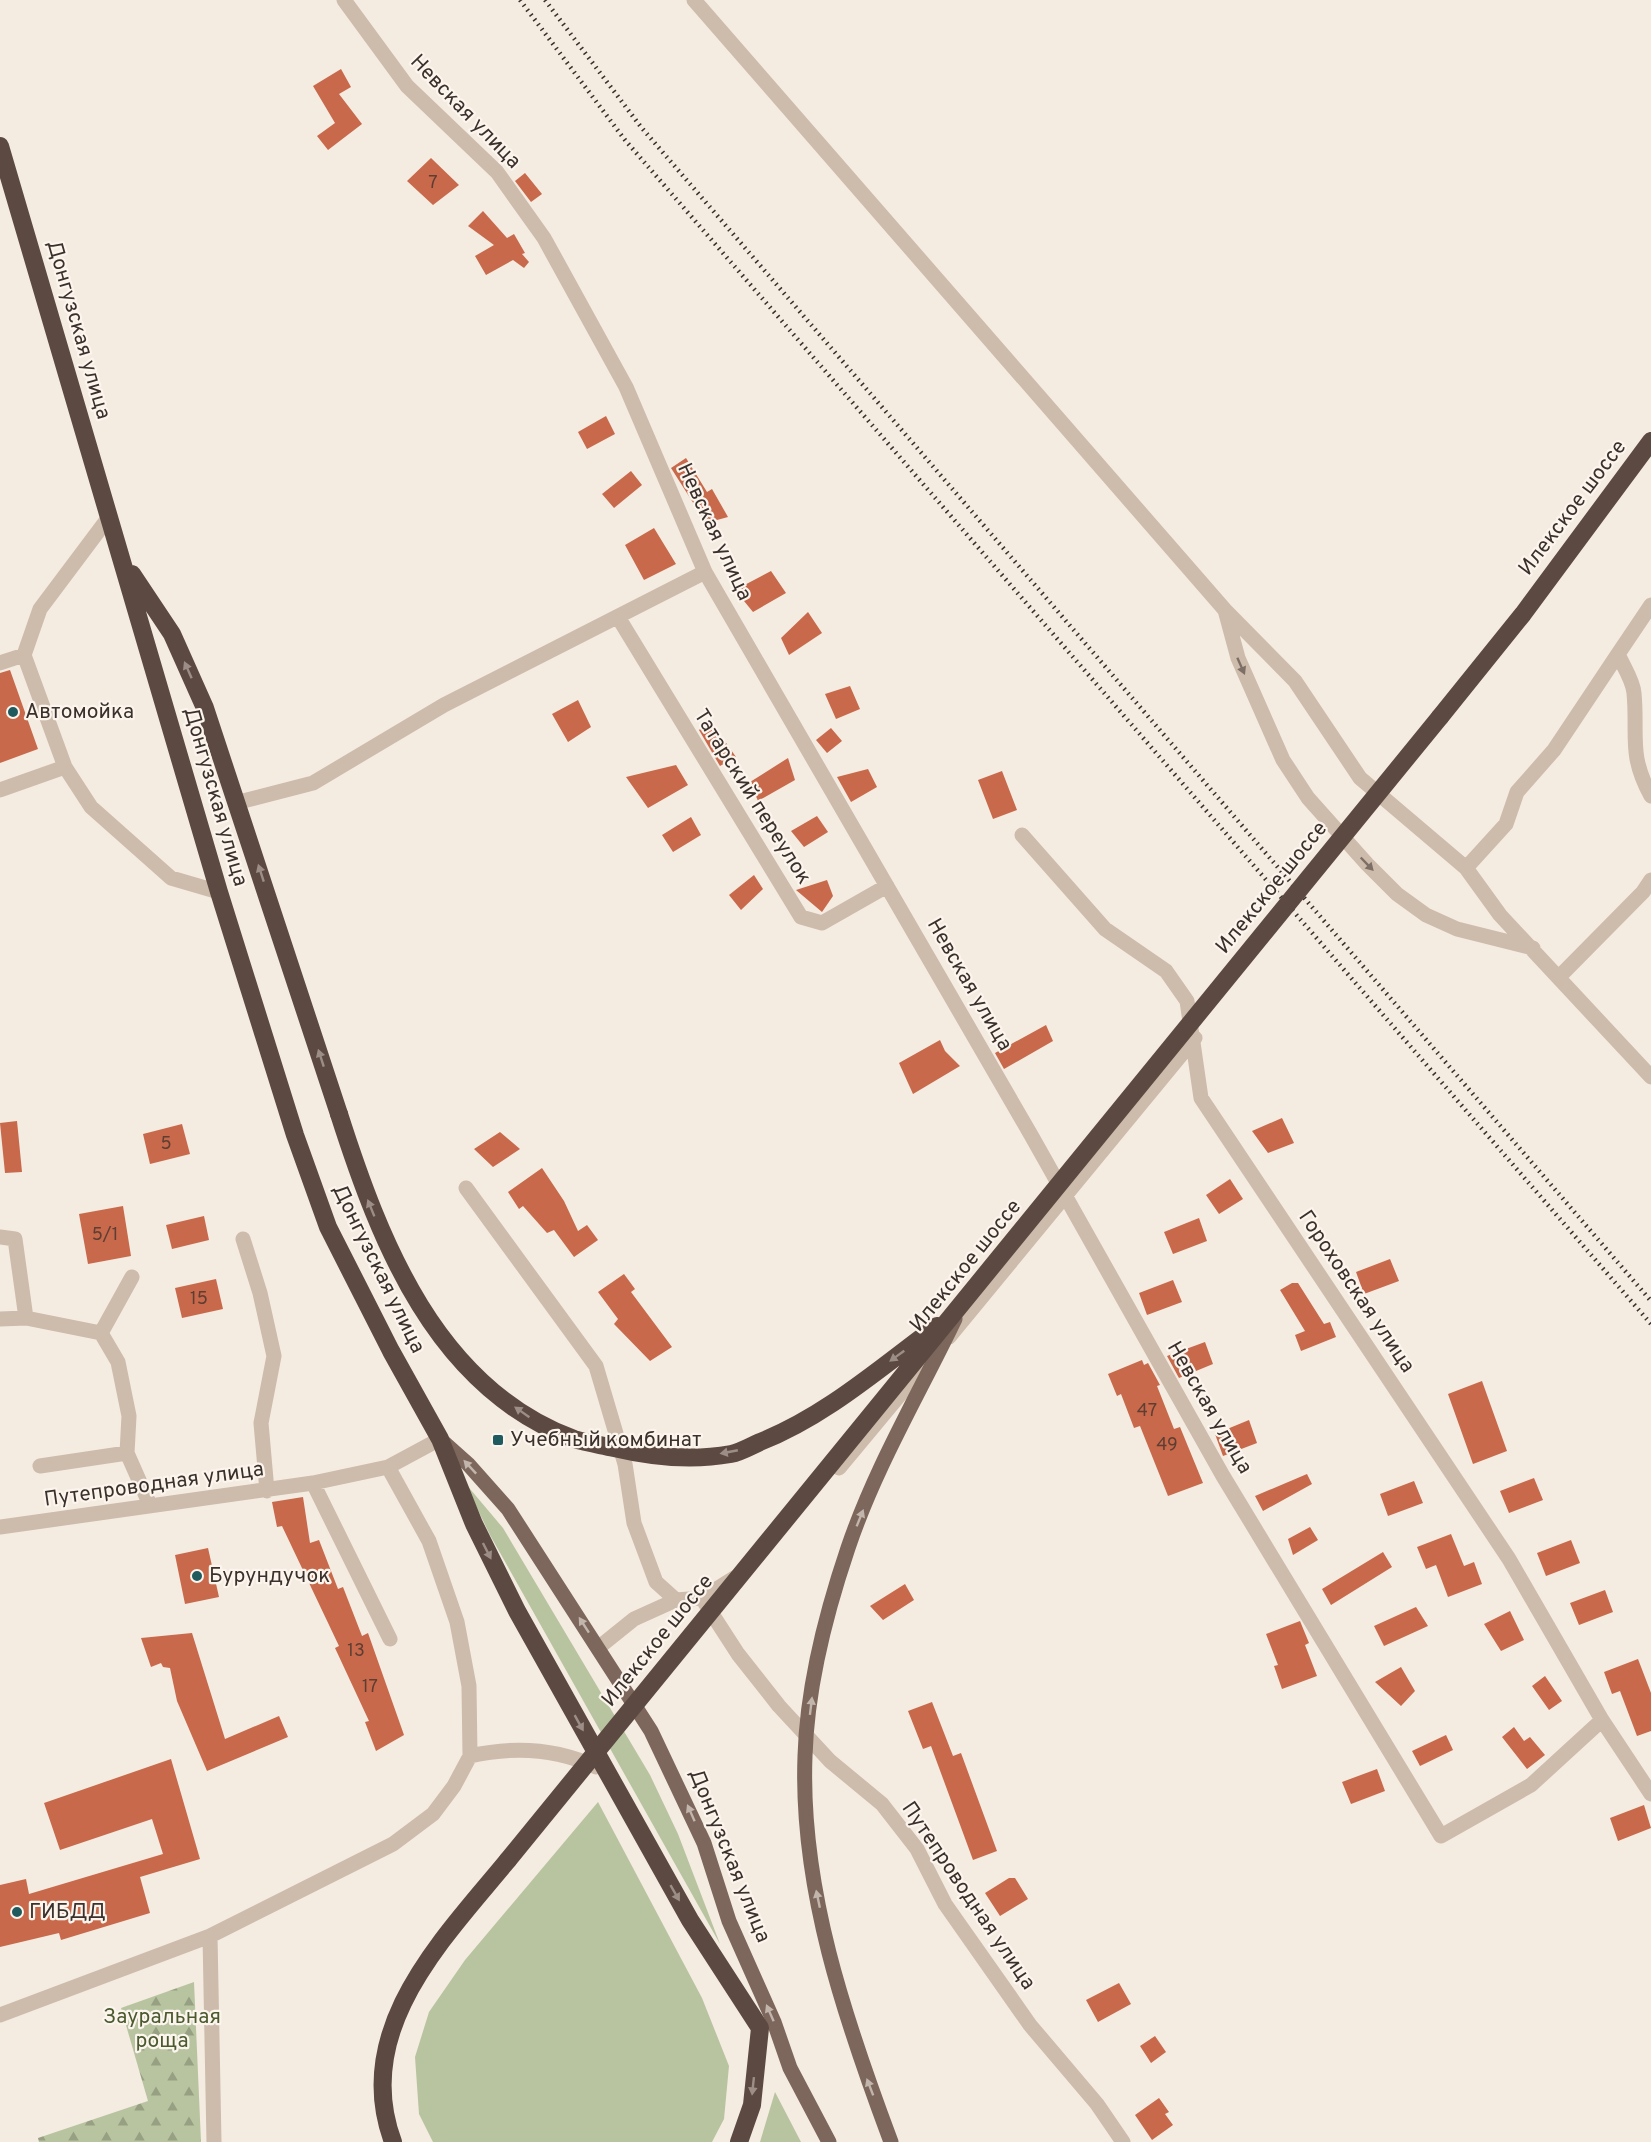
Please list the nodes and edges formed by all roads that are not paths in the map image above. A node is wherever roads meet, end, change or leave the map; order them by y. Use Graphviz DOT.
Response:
graph roads {
  1 [pos="344,0"];
  2 [pos="694,0"];
  3 [pos="0,146"];
  4 [pos="1651,441"];
  5 [pos="109,517"];
  6 [pos="122,559"];
  7 [pos="705,572"];
  8 [pos="1651,605"];
  9 [pos="1225,610"];
  10 [pos="618,617"];
  11 [pos="1618,654"];
  12 [pos="24,655"];
  13 [pos="0,663"];
  14 [pos="64,767"];
  15 [pos="0,790"];
  16 [pos="1651,796"];
  17 [pos="238,802"];
  18 [pos="1022,835"];
  19 [pos="1466,868"];
  20 [pos="1651,880"];
  21 [pos="887,886"];
  22 [pos="219,892"];
  23 [pos="1533,949"];
  24 [pos="1560,976"];
  25 [pos="1195,1038"];
  26 [pos="1651,1077"];
  27 [pos="466,1188"];
  28 [pos="1065,1198"];
  29 [pos="0,1237"];
  30 [pos="243,1239"];
  31 [pos="132,1277"];
  32 [pos="960,1308"];
  33 [pos="27,1318"];
  34 [pos="0,1319"];
  35 [pos="101,1333"];
  36 [pos="440,1439"];
  37 [pos="127,1453"];
  38 [pos="40,1466"];
  39 [pos="388,1467"];
  40 [pos="313,1483"];
  41 [pos="267,1491"];
  42 [pos="150,1505"];
  43 [pos="0,1527"];
  44 [pos="702,1598"];
  45 [pos="676,1600"];
  46 [pos="390,1639"];
  47 [pos="598,1648"];
  48 [pos="1602,1720"];
  49 [pos="470,1756"];
  50 [pos="606,1772"];
  51 [pos="1651,1794"];
  52 [pos="210,1936"];
  53 [pos="0,2015"];
  54 [pos="760,2028"];
  55 [pos="790,2068"];
  56 [pos="214,2142"];
  57 [pos="393,2142"];
  58 [pos="739,2142"];
  59 [pos="829,2142"];
  60 [pos="891,2142"];
  61 [pos="1123,2142"];
  1 -- 7 [label="street, Невская улица"];
  2 -- 9 [label="street"];
  3 -- 5 [label="highway, Донгузская улица"];
  4 -- 32 [label="highway, Илекское шоссе, bridge"];
  5 -- 6 [label="highway, Донгузская улица"];
  5 -- 12 [label="street"];
  17 -- 6 [label="highway, one-way"];
  6 -- 22 [label="highway, Донгузская улица"];
  7 -- 10 [label="street"];
  7 -- 21 [label="street, Невская улица"];
  8 -- 11 [label="street"];
  9 -- 19 [label="street"];
  9 -- 23 [label="street, one-way"];
  10 -- 17 [label="street"];
  10 -- 21 [label="street, Татарский переулок"];
  11 -- 16 [label="street"];
  11 -- 19 [label="street"];
  12 -- 13 [label="street"];
  12 -- 14 [label="street"];
  14 -- 15 [label="street"];
  14 -- 22 [label="street"];
  32 -- 17 [label="highway, one-way, bridge"];
  18 -- 25 [label="street, Гороховская улица"];
  19 -- 23 [label="street"];
  20 -- 24 [label="street"];
  21 -- 28 [label="street, Невская улица"];
  22 -- 36 [label="highway, Донгузская улица"];
  23 -- 24 [label="street"];
  24 -- 26 [label="street"];
  25 -- 28 [label="street"];
  25 -- 48 [label="street, Гороховская улица"];
  27 -- 45 [label="street"];
  28 -- 44 [label="street"];
  28 -- 48 [label="street, Невская улица"];
  29 -- 33 [label="street"];
  30 -- 41 [label="street"];
  31 -- 35 [label="street"];
  32 -- 57 [label="highway, Илекское шоссе, bridge"];
  60 -- 32 [label="main road, one-way, bridge"];
  33 -- 34 [label="street"];
  33 -- 35 [label="street"];
  35 -- 37 [label="street"];
  36 -- 39 [label="street, Путепроводная улица"];
  47 -- 36 [label="main road, Донгузская улица, one-way"];
  36 -- 50 [label="highway, Донгузская улица, one-way"];
  37 -- 38 [label="street"];
  37 -- 42 [label="street"];
  39 -- 40 [label="street, Путепроводная улица"];
  39 -- 49 [label="street"];
  40 -- 41 [label="street, Путепроводная улица"];
  40 -- 46 [label="street"];
  41 -- 42 [label="street, Путепроводная улица"];
  42 -- 43 [label="street, Путепроводная улица"];
  44 -- 45 [label="street"];
  44 -- 61 [label="street, Путепроводная улица"];
  45 -- 47 [label="street"];
  55 -- 47 [label="main road, Донгузская улица, one-way"];
  48 -- 51 [label="street, Гороховская улица"];
  49 -- 50 [label="street"];
  49 -- 52 [label="street"];
  50 -- 54 [label="highway, Донгузская улица, one-way"];
  52 -- 53 [label="street"];
  52 -- 56 [label="street"];
  54 -- 55 [label="main road, Донгузская улица"];
  54 -- 58 [label="highway, one-way"];
  55 -- 59 [label="main road, Донгузская улица"];
}
